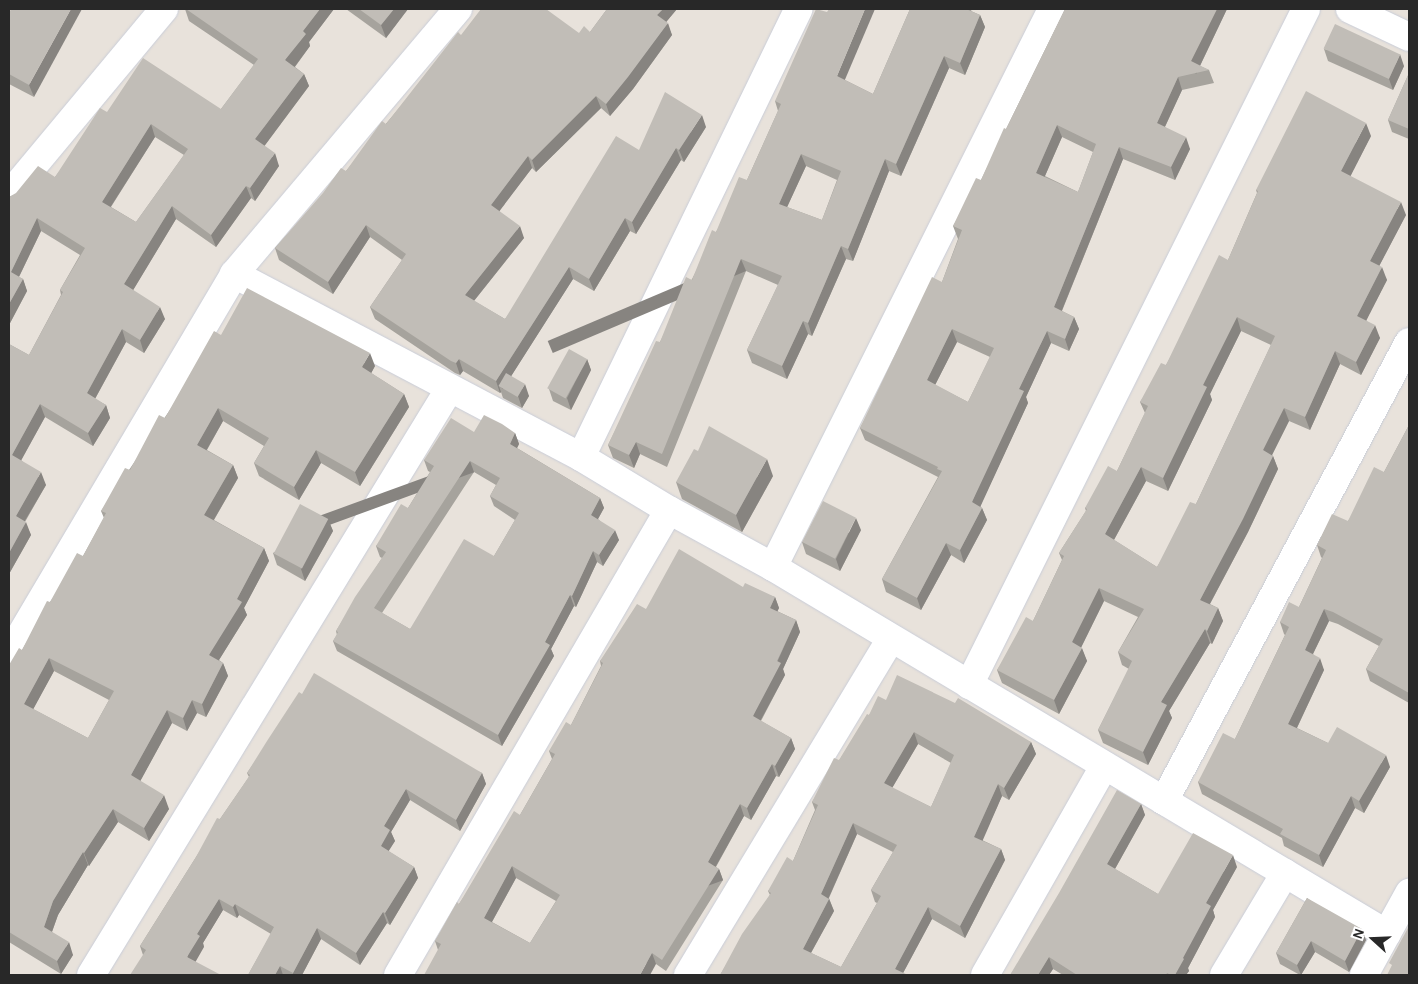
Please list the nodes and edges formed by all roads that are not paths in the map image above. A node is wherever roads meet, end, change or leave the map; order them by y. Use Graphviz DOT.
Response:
graph roads {
  1 [pos="164,9"];
  2 [pos="458,9"];
  3 [pos="799,9"];
  4 [pos="1052,9"];
  5 [pos="1306,9"];
  6 [pos="1350,9"];
  7 [pos="1409,37"];
  8 [pos="9,195"];
  9 [pos="234,274"];
  10 [pos="1409,342"];
  11 [pos="450,388"];
  12 [pos="581,457"];
  13 [pos="669,510"];
  14 [pos="774,567"];
  15 [pos="891,638"];
  16 [pos="9,655"];
  17 [pos="969,685"];
  18 [pos="1104,766"];
  19 [pos="1164,801"];
  20 [pos="1285,873"];
  21 [pos="1409,893"];
  22 [pos="1387,934"];
  23 [pos="91,975"];
  24 [pos="398,975"];
  25 [pos="688,975"];
  26 [pos="985,975"];
  27 [pos="1224,975"];
  28 [pos="1364,975"];
  1 -- 8 [label="street"];
  2 -- 9 [label="street"];
  3 -- 12 [label="street"];
  4 -- 14 [label="street"];
  5 -- 17 [label="street"];
  6 -- 7 [label="street"];
  9 -- 11 [label="street"];
  9 -- 16 [label="street"];
  10 -- 19 [label="street"];
  11 -- 12 [label="street"];
  11 -- 23 [label="street"];
  12 -- 13 [label="street"];
  13 -- 14 [label="street"];
  13 -- 24 [label="street"];
  14 -- 15 [label="street"];
  15 -- 17 [label="street"];
  15 -- 25 [label="street"];
  17 -- 18 [label="street"];
  18 -- 19 [label="street"];
  18 -- 26 [label="street"];
  19 -- 20 [label="street"];
  20 -- 22 [label="street"];
  20 -- 27 [label="street"];
  21 -- 22 [label="street"];
  22 -- 28 [label="street"];
}
